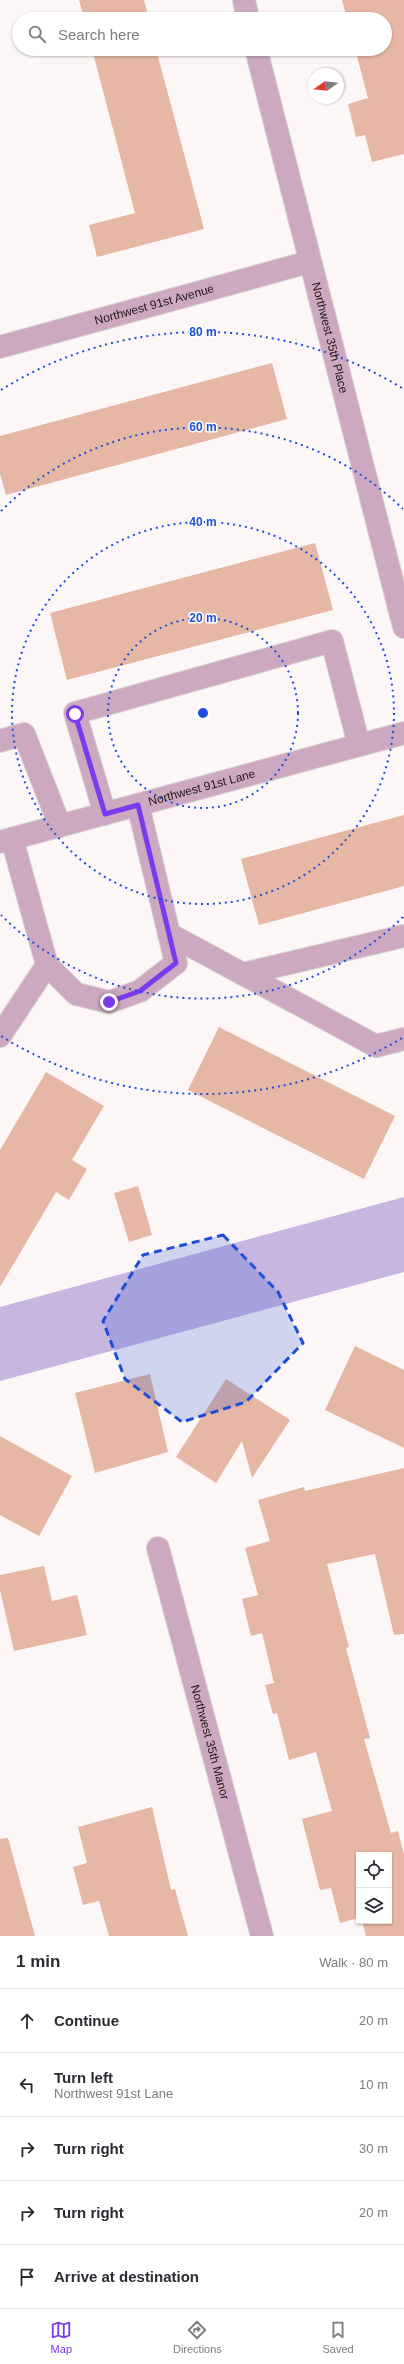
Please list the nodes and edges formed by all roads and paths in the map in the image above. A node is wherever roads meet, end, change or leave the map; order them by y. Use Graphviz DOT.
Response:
graph roads {
  1 [pos="244,0"];
  2 [pos="247,12"];
  3 [pos="258,56"];
  4 [pos="309,262"];
  5 [pos="0,347"];
  6 [pos="404,627"];
  7 [pos="404,733"];
  8 [pos="0,740"];
  9 [pos="359,745"];
  10 [pos="138,805"];
  11 [pos="105,814"];
  12 [pos="60,826"];
  13 [pos="6,840"];
  14 [pos="169,934"];
  15 [pos="404,936"];
  16 [pos="47,965"];
  17 [pos="243,974"];
  18 [pos="0,1036"];
  19 [pos="404,1039"];
  20 [pos="158,1548"];
  21 [pos="262,1936"];
  1 -- 2 [label="street"];
  3 -- 4 [label="street, Northwest 35th Place"];
  4 -- 5 [label="street, Northwest 91st Avenue"];
  4 -- 6 [label="street, Northwest 35th Place"];
  7 -- 9 [label="street, Northwest 91st Lane"];
  8 -- 12 [label="street"];
  9 -- 10 [label="street, Northwest 91st Lane"];
  9 -- 11 [label="street"];
  10 -- 11 [label="street, Northwest 91st Lane"];
  10 -- 14 [label="street"];
  11 -- 12 [label="street, Northwest 91st Lane"];
  12 -- 13 [label="street, Northwest 91st Lane"];
  13 -- 16 [label="street"];
  14 -- 16 [label="street"];
  14 -- 17 [label="street"];
  15 -- 17 [label="street"];
  16 -- 18 [label="street"];
  17 -- 19 [label="street"];
  20 -- 21 [label="street, Northwest 35th Manor"];
}
